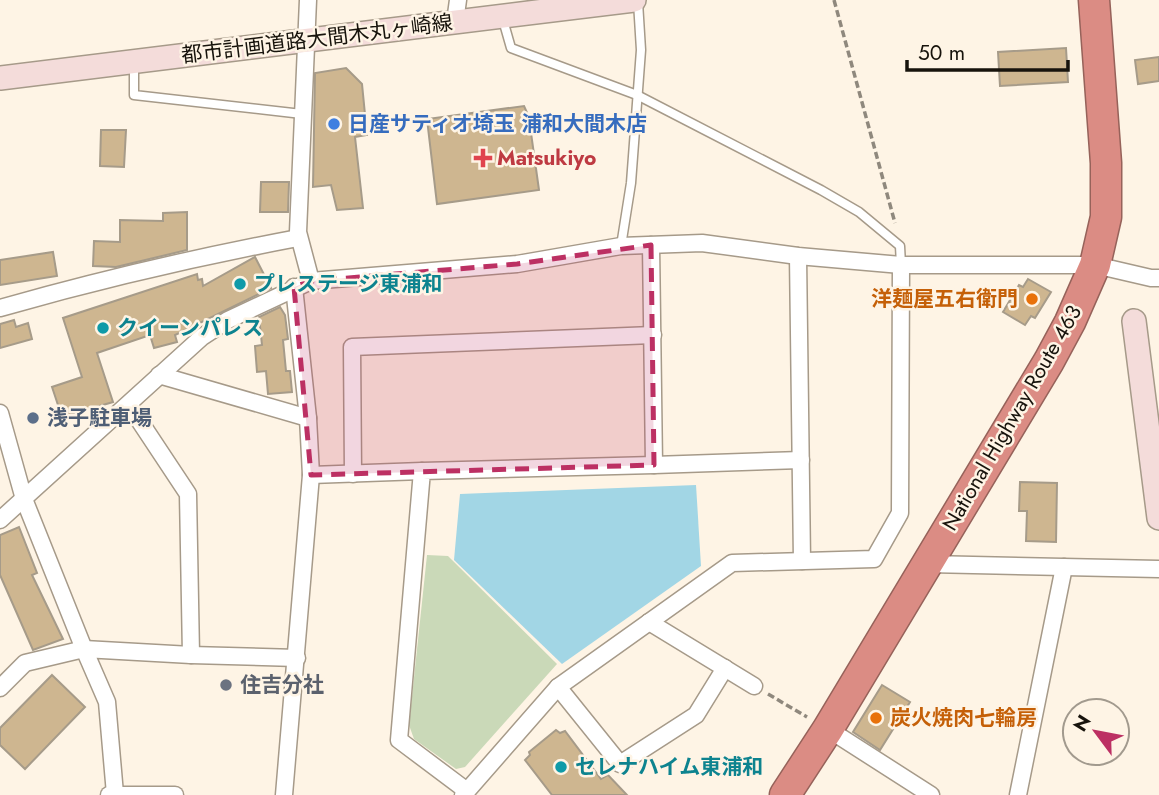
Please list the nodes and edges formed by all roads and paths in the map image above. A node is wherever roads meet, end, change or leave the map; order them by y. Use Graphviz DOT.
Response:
graph roads {
  1 [pos="308,0"];
  2 [pos="636,0"];
  3 [pos="834,0"];
  4 [pos="1094,0"];
  5 [pos="457,11"];
  6 [pos="502,17"];
  7 [pos="308,39"];
  8 [pos="134,62"];
  9 [pos="0,78"];
  10 [pos="636,95"];
  11 [pos="302,114"];
  12 [pos="298,238"];
  13 [pos="650,245"];
  14 [pos="621,246"];
  15 [pos="900,246"];
  16 [pos="798,256"];
  17 [pos="901,265"];
  18 [pos="1095,265"];
  19 [pos="1159,278"];
  20 [pos="310,281"];
  21 [pos="294,287"];
  22 [pos="0,308"];
  23 [pos="1134,321"];
  24 [pos="653,335"];
  25 [pos="159,375"];
  26 [pos="129,405"];
  27 [pos="0,413"];
  28 [pos="308,418"];
  29 [pos="801,460"];
  30 [pos="654,465"];
  31 [pos="422,471"];
  32 [pos="353,474"];
  33 [pos="311,475"];
  34 [pos="24,499"];
  35 [pos="1159,518"];
  36 [pos="0,520"];
  37 [pos="802,561"];
  38 [pos="928,564"];
  39 [pos="1063,567"];
  40 [pos="1159,569"];
  41 [pos="649,622"];
  42 [pos="85,649"];
  43 [pos="191,656"];
  44 [pos="297,658"];
  45 [pos="725,668"];
  46 [pos="754,686"];
  47 [pos="558,687"];
  48 [pos="0,688"];
  49 [pos="828,729"];
  50 [pos="465,793"];
  51 [pos="115,794"];
  52 [pos="109,795"];
  53 [pos="175,795"];
  54 [pos="284,795"];
  55 [pos="785,795"];
  56 [pos="931,795"];
  57 [pos="1018,795"];
  1 -- 7 [label="street"];
  2 -- 6 [label="street, 都市計画道路大間木丸ヶ崎線"];
  2 -- 10 [label="lane"];
  3 -- 15 [label="path"];
  4 -- 18 [label="highway, National Highway Route 463"];
  5 -- 6 [label="street, 都市計画道路大間木丸ヶ崎線"];
  5 -- 7 [label="street, 都市計画道路大間木丸ヶ崎線"];
  6 -- 10 [label="lane"];
  7 -- 8 [label="street, 都市計画道路大間木丸ヶ崎線"];
  7 -- 11 [label="street"];
  8 -- 9 [label="street, 都市計画道路大間木丸ヶ崎線"];
  8 -- 11 [label="lane"];
  10 -- 14 [label="lane"];
  10 -- 15 [label="lane"];
  11 -- 12 [label="street"];
  12 -- 20 [label="street"];
  12 -- 22 [label="street"];
  13 -- 14 [label="street"];
  13 -- 16 [label="street"];
  13 -- 24 [label="street"];
  14 -- 20 [label="street"];
  15 -- 17 [label="lane"];
  16 -- 17 [label="street"];
  16 -- 29 [label="street"];
  17 -- 18 [label="street"];
  17 -- 37 [label="street"];
  18 -- 19 [label="street"];
  18 -- 38 [label="highway, National Highway Route 463"];
  20 -- 21 [label="street"];
  21 -- 25 [label="street"];
  21 -- 28 [label="street"];
  23 -- 35 [label="street"];
  24 -- 30 [label="street"];
  24 -- 32 [label="street"];
  25 -- 26 [label="street"];
  25 -- 28 [label="street"];
  26 -- 34 [label="street"];
  26 -- 43 [label="street"];
  27 -- 34 [label="street"];
  28 -- 33 [label="street"];
  29 -- 30 [label="street"];
  29 -- 37 [label="street"];
  30 -- 31 [label="street"];
  31 -- 32 [label="street"];
  31 -- 50 [label="street"];
  32 -- 33 [label="street"];
  33 -- 44 [label="street"];
  34 -- 36 [label="street"];
  34 -- 42 [label="street"];
  37 -- 41 [label="street"];
  38 -- 39 [label="street"];
  38 -- 49 [label="highway, National Highway Route 463"];
  39 -- 40 [label="street"];
  39 -- 57 [label="street"];
  41 -- 45 [label="street"];
  41 -- 47 [label="street"];
  42 -- 43 [label="street"];
  42 -- 48 [label="street"];
  42 -- 51 [label="street"];
  43 -- 44 [label="street"];
  44 -- 54 [label="street"];
  45 -- 46 [label="street"];
  45 -- 47 [label="street"];
  46 -- 49 [label="path"];
  47 -- 50 [label="street"];
  49 -- 55 [label="highway, National Highway Route 463"];
  49 -- 56 [label="street"];
  51 -- 52 [label="street"];
  51 -- 53 [label="street"];
}
